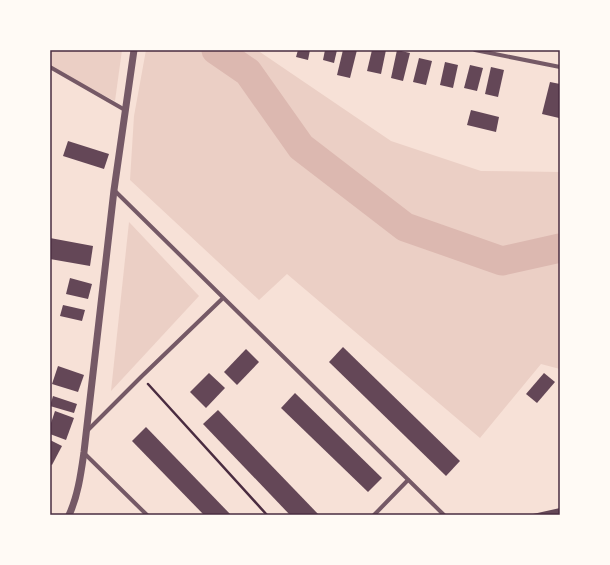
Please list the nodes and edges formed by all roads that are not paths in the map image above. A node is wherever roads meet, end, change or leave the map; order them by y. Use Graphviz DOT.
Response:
graph roads {
  1 [pos="134,50"];
  2 [pos="475,50"];
  3 [pos="560,67"];
  4 [pos="50,68"];
  5 [pos="125,110"];
  6 [pos="114,190"];
  7 [pos="223,298"];
  8 [pos="86,432"];
  9 [pos="84,452"];
  10 [pos="408,480"];
  11 [pos="69,515"];
  12 [pos="147,515"];
  13 [pos="374,515"];
  14 [pos="444,515"];
  1 -- 5 [label="street"];
  2 -- 3 [label="street"];
  4 -- 5 [label="street"];
  5 -- 6 [label="street"];
  6 -- 7 [label="street"];
  6 -- 8 [label="street"];
  7 -- 8 [label="street"];
  7 -- 10 [label="street"];
  8 -- 9 [label="street"];
  9 -- 11 [label="street"];
  9 -- 12 [label="street"];
  10 -- 13 [label="street"];
  10 -- 14 [label="street"];
}
